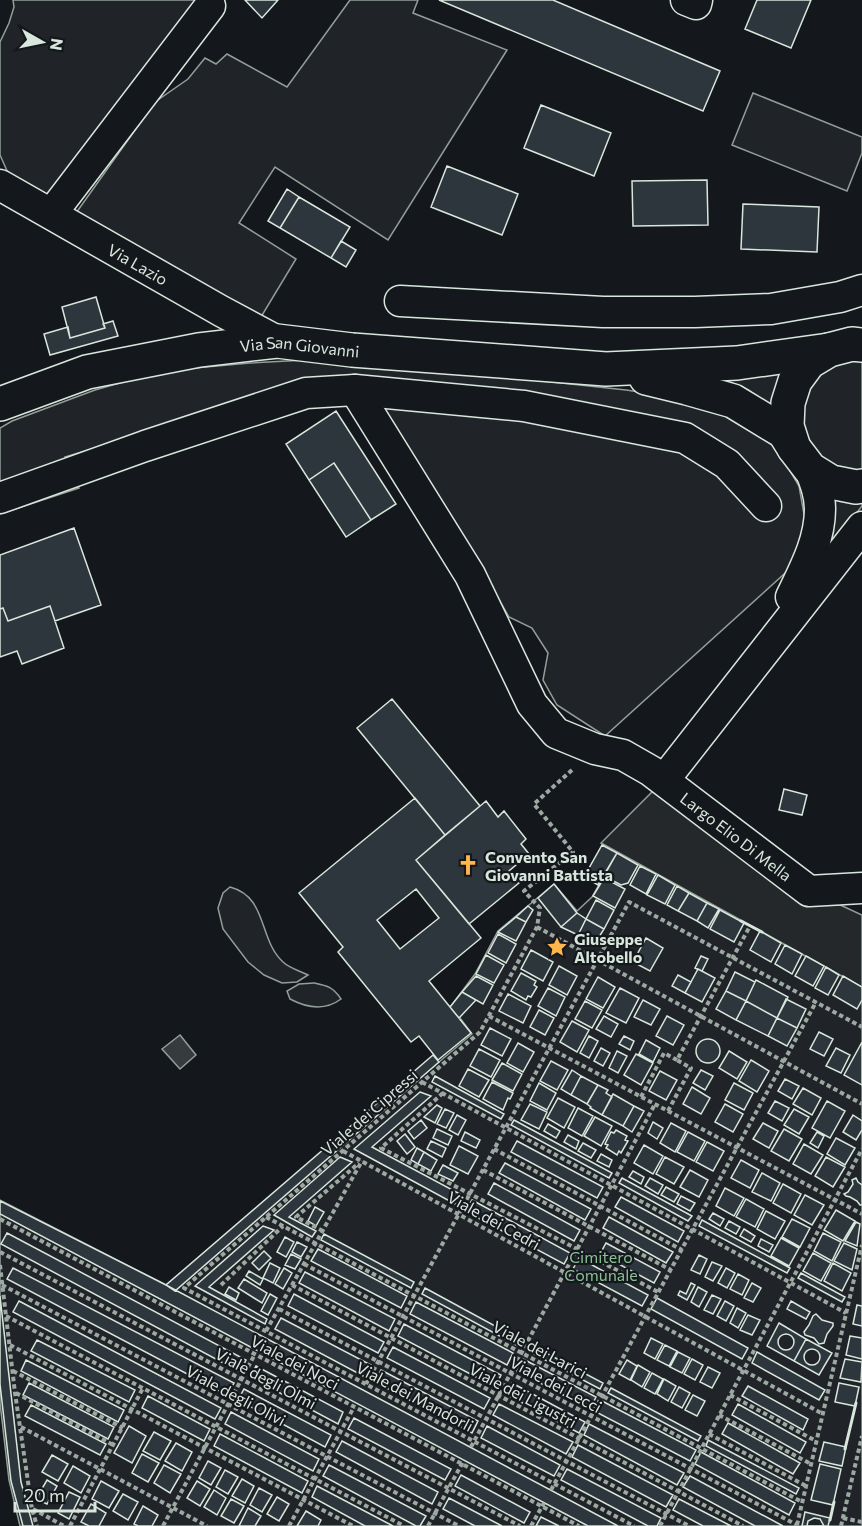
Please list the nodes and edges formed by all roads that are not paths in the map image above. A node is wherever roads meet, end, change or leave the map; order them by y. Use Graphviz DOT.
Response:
graph roads {
  1 [pos="686,0"];
  2 [pos="697,0"];
  3 [pos="210,6"];
  4 [pos="0,185"];
  5 [pos="52,213"];
  6 [pos="862,290"];
  7 [pos="400,301"];
  8 [pos="277,341"];
  9 [pos="851,344"];
  10 [pos="606,369"];
  11 [pos="355,390"];
  12 [pos="0,404"];
  13 [pos="802,458"];
  14 [pos="862,486"];
  15 [pos="0,498"];
  16 [pos="766,506"];
  17 [pos="862,527"];
  18 [pos="768,646"];
  19 [pos="664,780"];
  20 [pos="862,888"];
  1 -- 2 [label="street"];
  3 -- 5 [label="street"];
  4 -- 5 [label="street, Via Lazio"];
  5 -- 8 [label="street, Via Lazio"];
  6 -- 7 [label="street"];
  8 -- 10 [label="main road, Via San Giovanni"];
  8 -- 12 [label="main road, Via San Giovanni"];
  9 -- 10 [label="main road, Via San Giovanni"];
  9 -- 13 [label="main road"];
  10 -- 13 [label="main road, Via San Giovanni"];
  11 -- 15 [label="street"];
  11 -- 16 [label="street"];
  11 -- 19 [label="street, Largo Elio Di Mella"];
  13 -- 14 [label="main road, Via San Giovanni"];
  13 -- 18 [label="street"];
  17 -- 18 [label="street"];
  18 -- 19 [label="street"];
  19 -- 20 [label="street, Largo Elio Di Mella"];
}
